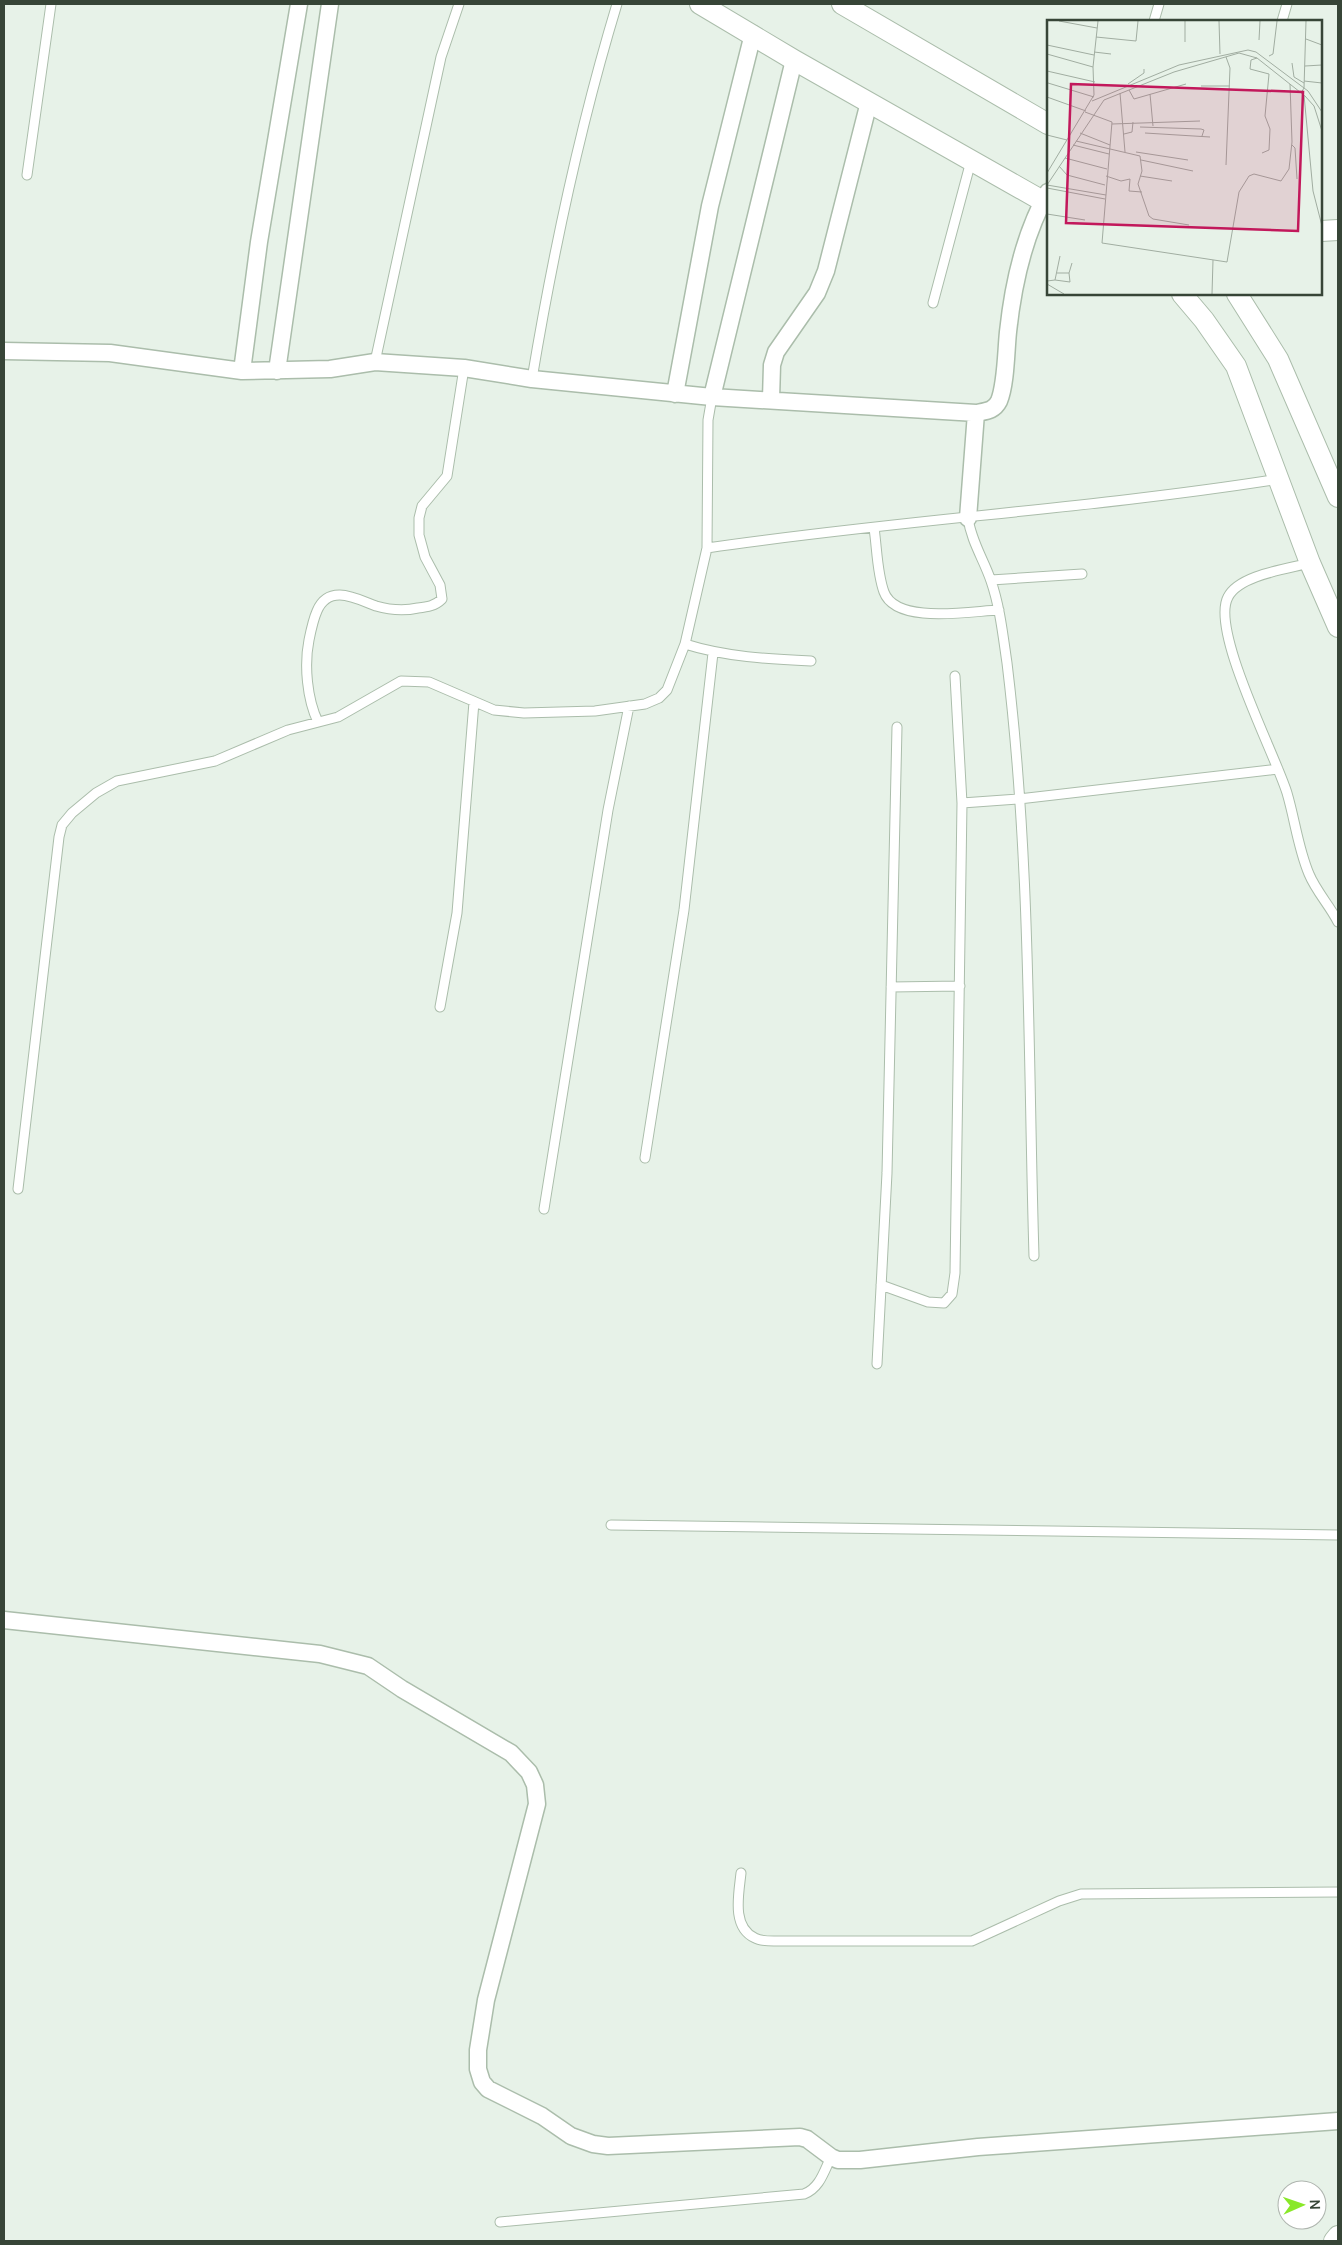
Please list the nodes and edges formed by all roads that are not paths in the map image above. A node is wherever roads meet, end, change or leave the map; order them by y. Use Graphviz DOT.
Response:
graph roads {
  1 [pos="51,4"];
  2 [pos="299,4"];
  3 [pos="330,4"];
  4 [pos="459,4"];
  5 [pos="618,4"];
  6 [pos="700,4"];
  7 [pos="842,4"];
  8 [pos="1159,4"];
  9 [pos="1287,4"];
  10 [pos="1154,20"];
  11 [pos="1282,20"];
  12 [pos="753,34"];
  13 [pos="794,60"];
  14 [pos="869,102"];
  15 [pos="1047,123"];
  16 [pos="971,161"];
  17 [pos="27,175"];
  18 [pos="1047,199"];
  19 [pos="1338,230"];
  20 [pos="1322,231"];
  21 [pos="1183,295"];
  22 [pos="1238,295"];
  23 [pos="933,303"];
  24 [pos="4,351"];
  25 [pos="375,362"];
  26 [pos="464,368"];
  27 [pos="242,371"];
  28 [pos="277,371"];
  29 [pos="532,379"];
  30 [pos="675,394"];
  31 [pos="712,397"];
  32 [pos="771,399"];
  33 [pos="976,412"];
  34 [pos="1280,479"];
  35 [pos="1334,480"];
  36 [pos="1338,497"];
  37 [pos="968,518"];
  38 [pos="874,528"];
  39 [pos="707,548"];
  40 [pos="1310,563"];
  41 [pos="1082,574"];
  42 [pos="991,580"];
  43 [pos="999,610"];
  44 [pos="1338,627"];
  45 [pos="685,644"];
  46 [pos="713,653"];
  47 [pos="811,661"];
  48 [pos="955,676"];
  49 [pos="474,702"];
  50 [pos="629,706"];
  51 [pos="318,722"];
  52 [pos="897,727"];
  53 [pos="1278,770"];
  54 [pos="1019,799"];
  55 [pos="962,803"];
  56 [pos="1338,922"];
  57 [pos="960,986"];
  58 [pos="891,987"];
  59 [pos="440,1007"];
  60 [pos="645,1158"];
  61 [pos="18,1189"];
  62 [pos="544,1209"];
  63 [pos="1034,1256"];
  64 [pos="881,1285"];
  65 [pos="877,1364"];
  66 [pos="611,1525"];
  67 [pos="1338,1535"];
  68 [pos="4,1620"];
  69 [pos="741,1873"];
  70 [pos="1338,1892"];
  71 [pos="1338,2121"];
  72 [pos="831,2157"];
  73 [pos="500,2222"];
  74 [pos="1338,2236"];
  75 [pos="1334,2241"];
  1 -- 17 [label="lane"];
  2 -- 27 [label="street"];
  3 -- 28 [label="street"];
  4 -- 25 [label="lane"];
  5 -- 29 [label="lane"];
  6 -- 12 [label="street"];
  7 -- 15 [label="street"];
  8 -- 10 [label="lane"];
  9 -- 11 [label="lane"];
  12 -- 13 [label="street"];
  12 -- 30 [label="street"];
  13 -- 14 [label="street"];
  13 -- 31 [label="street"];
  14 -- 16 [label="street"];
  14 -- 32 [label="street"];
  16 -- 18 [label="street"];
  16 -- 23 [label="lane"];
  18 -- 33 [label="street"];
  19 -- 20 [label="street"];
  21 -- 34 [label="street"];
  22 -- 35 [label="street"];
  24 -- 27 [label="street"];
  25 -- 26 [label="street"];
  25 -- 28 [label="street"];
  26 -- 29 [label="street"];
  26 -- 51 [label="lane"];
  27 -- 28 [label="street"];
  29 -- 30 [label="street"];
  30 -- 31 [label="street"];
  31 -- 32 [label="street"];
  31 -- 39 [label="lane"];
  32 -- 33 [label="street"];
  33 -- 37 [label="street"];
  34 -- 37 [label="lane"];
  34 -- 40 [label="street"];
  35 -- 36 [label="street"];
  37 -- 38 [label="lane"];
  37 -- 42 [label="lane"];
  38 -- 39 [label="lane"];
  38 -- 43 [label="lane"];
  39 -- 45 [label="lane"];
  40 -- 44 [label="street"];
  40 -- 53 [label="lane"];
  41 -- 42 [label="lane"];
  42 -- 43 [label="lane"];
  43 -- 54 [label="lane"];
  45 -- 46 [label="lane"];
  45 -- 50 [label="lane"];
  46 -- 47 [label="lane"];
  46 -- 60 [label="lane"];
  48 -- 55 [label="lane"];
  49 -- 50 [label="lane"];
  49 -- 51 [label="lane"];
  49 -- 59 [label="lane"];
  50 -- 62 [label="lane"];
  51 -- 61 [label="lane"];
  52 -- 58 [label="lane"];
  53 -- 54 [label="lane"];
  53 -- 56 [label="lane"];
  54 -- 55 [label="lane"];
  54 -- 63 [label="lane"];
  55 -- 57 [label="lane"];
  57 -- 58 [label="lane"];
  57 -- 64 [label="lane"];
  58 -- 64 [label="lane"];
  64 -- 65 [label="lane"];
  66 -- 67 [label="lane"];
  68 -- 72 [label="street"];
  69 -- 70 [label="lane"];
  71 -- 72 [label="street"];
  72 -- 73 [label="lane"];
  74 -- 75 [label="street"];
}
